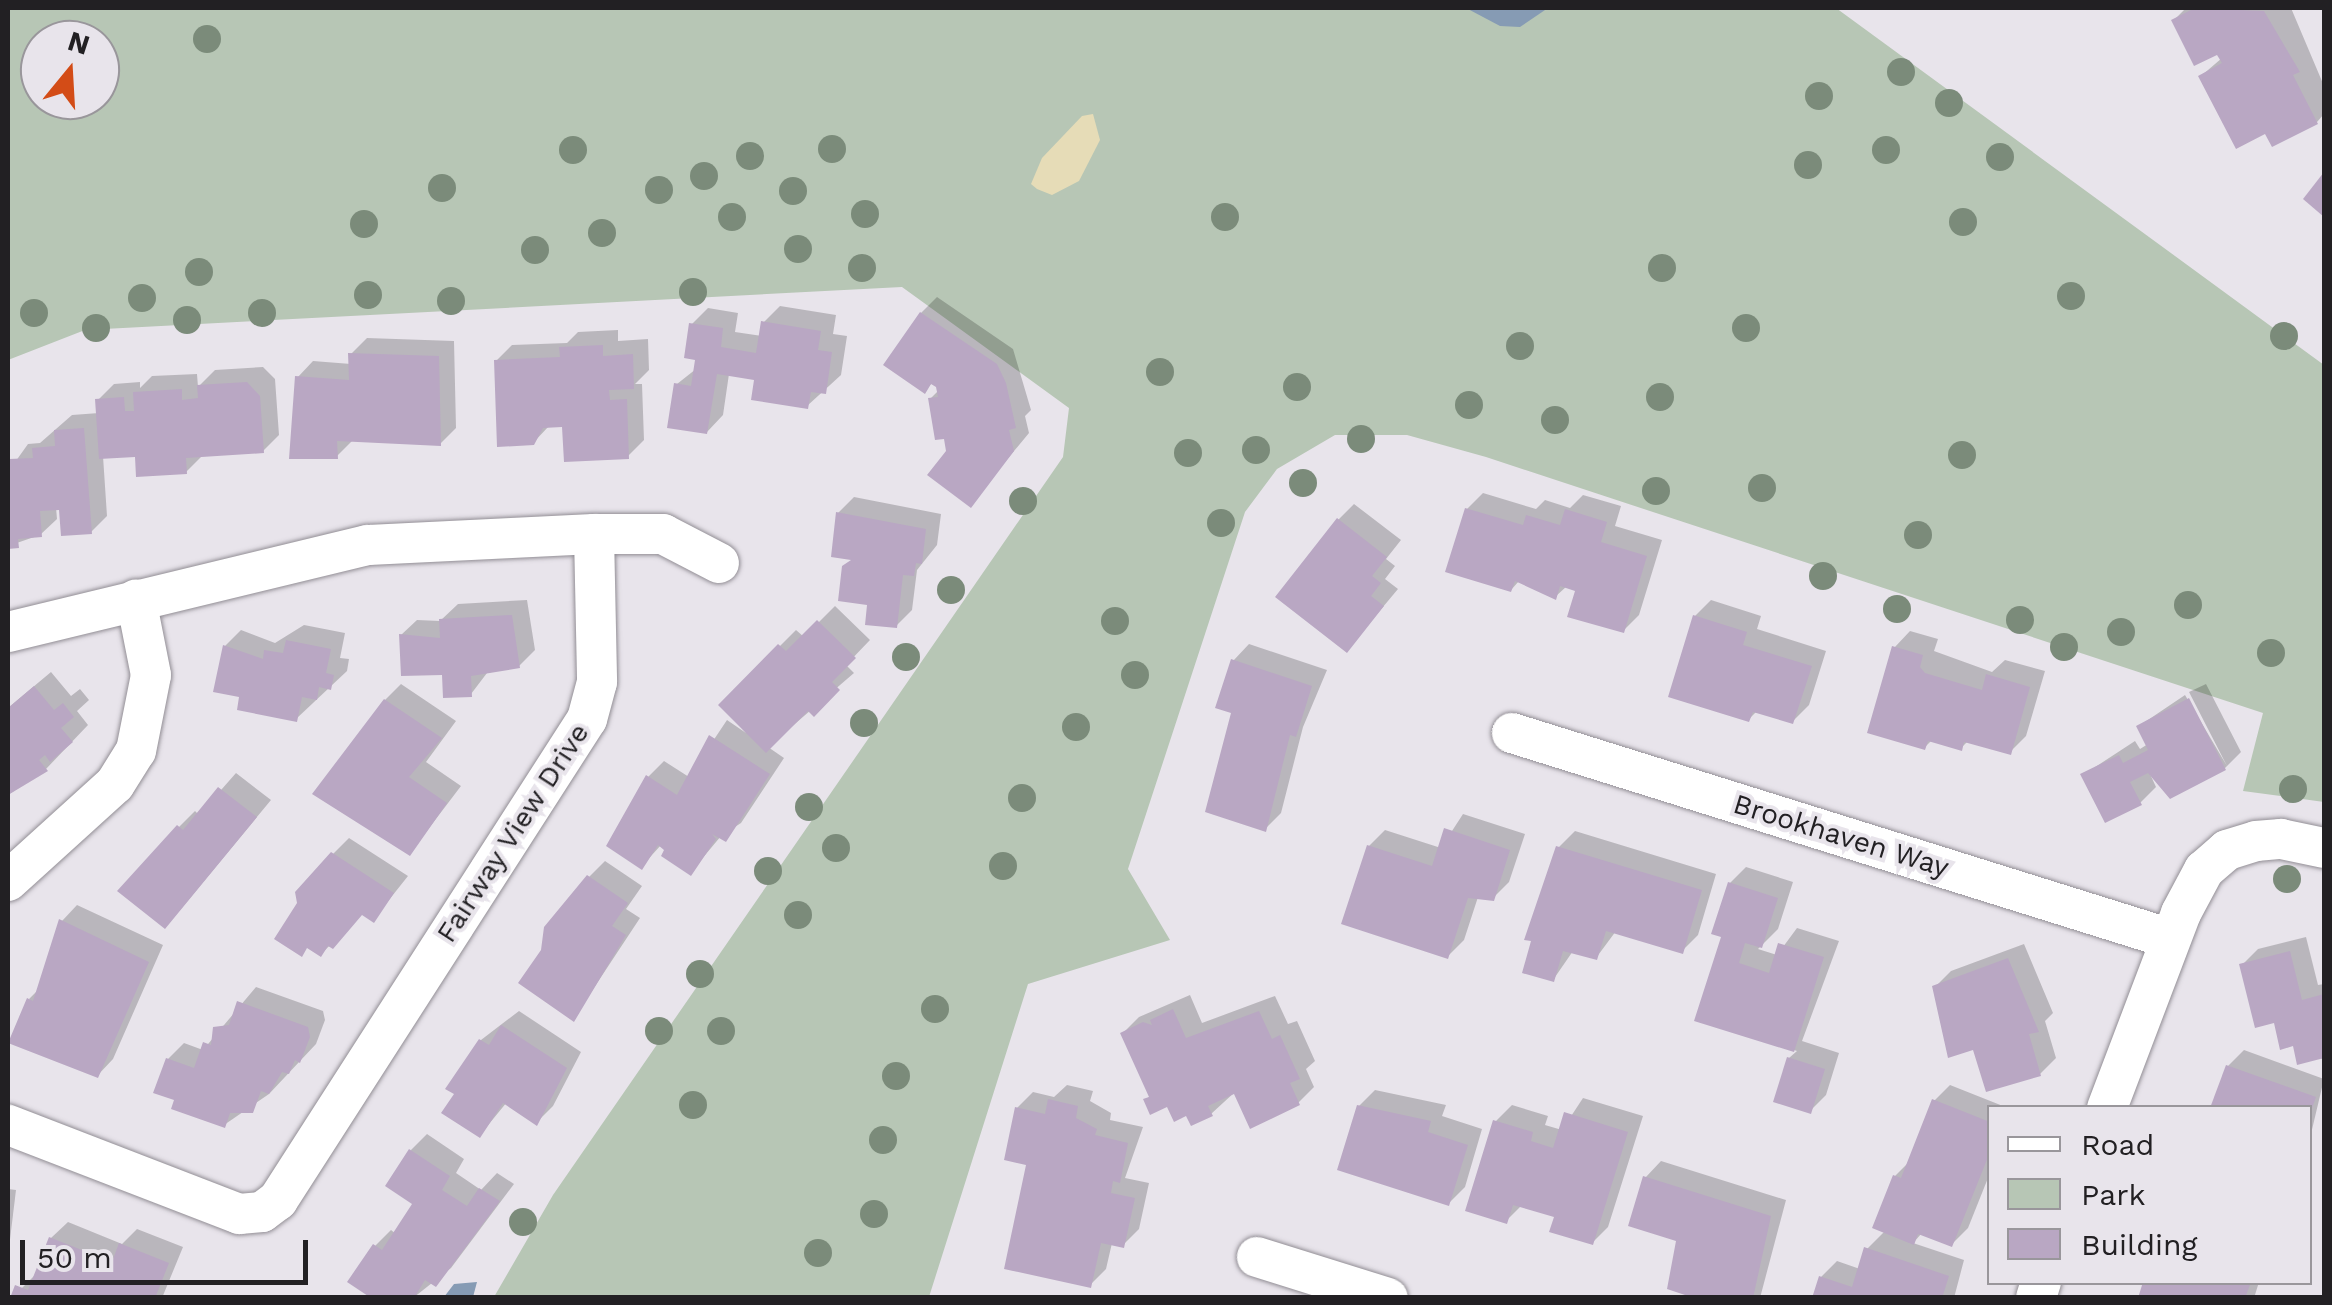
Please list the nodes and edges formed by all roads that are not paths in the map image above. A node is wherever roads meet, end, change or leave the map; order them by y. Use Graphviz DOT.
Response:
graph roads {
  1 [pos="594,534"];
  2 [pos="718,563"];
  3 [pos="136,600"];
  4 [pos="8,632"];
  5 [pos="1512,733"];
  6 [pos="2324,848"];
  7 [pos="8,882"];
  8 [pos="2170,939"];
  9 [pos="2108,1105"];
  10 [pos="8,1125"];
  11 [pos="1257,1257"];
  12 [pos="1388,1298"];
  1 -- 2 [label="street"];
  1 -- 3 [label="street"];
  1 -- 10 [label="street, Fairway View Drive"];
  3 -- 4 [label="street"];
  3 -- 7 [label="street"];
  5 -- 8 [label="street, Brookhaven Way"];
  6 -- 8 [label="street"];
  8 -- 9 [label="street"];
  11 -- 12 [label="street"];
}
